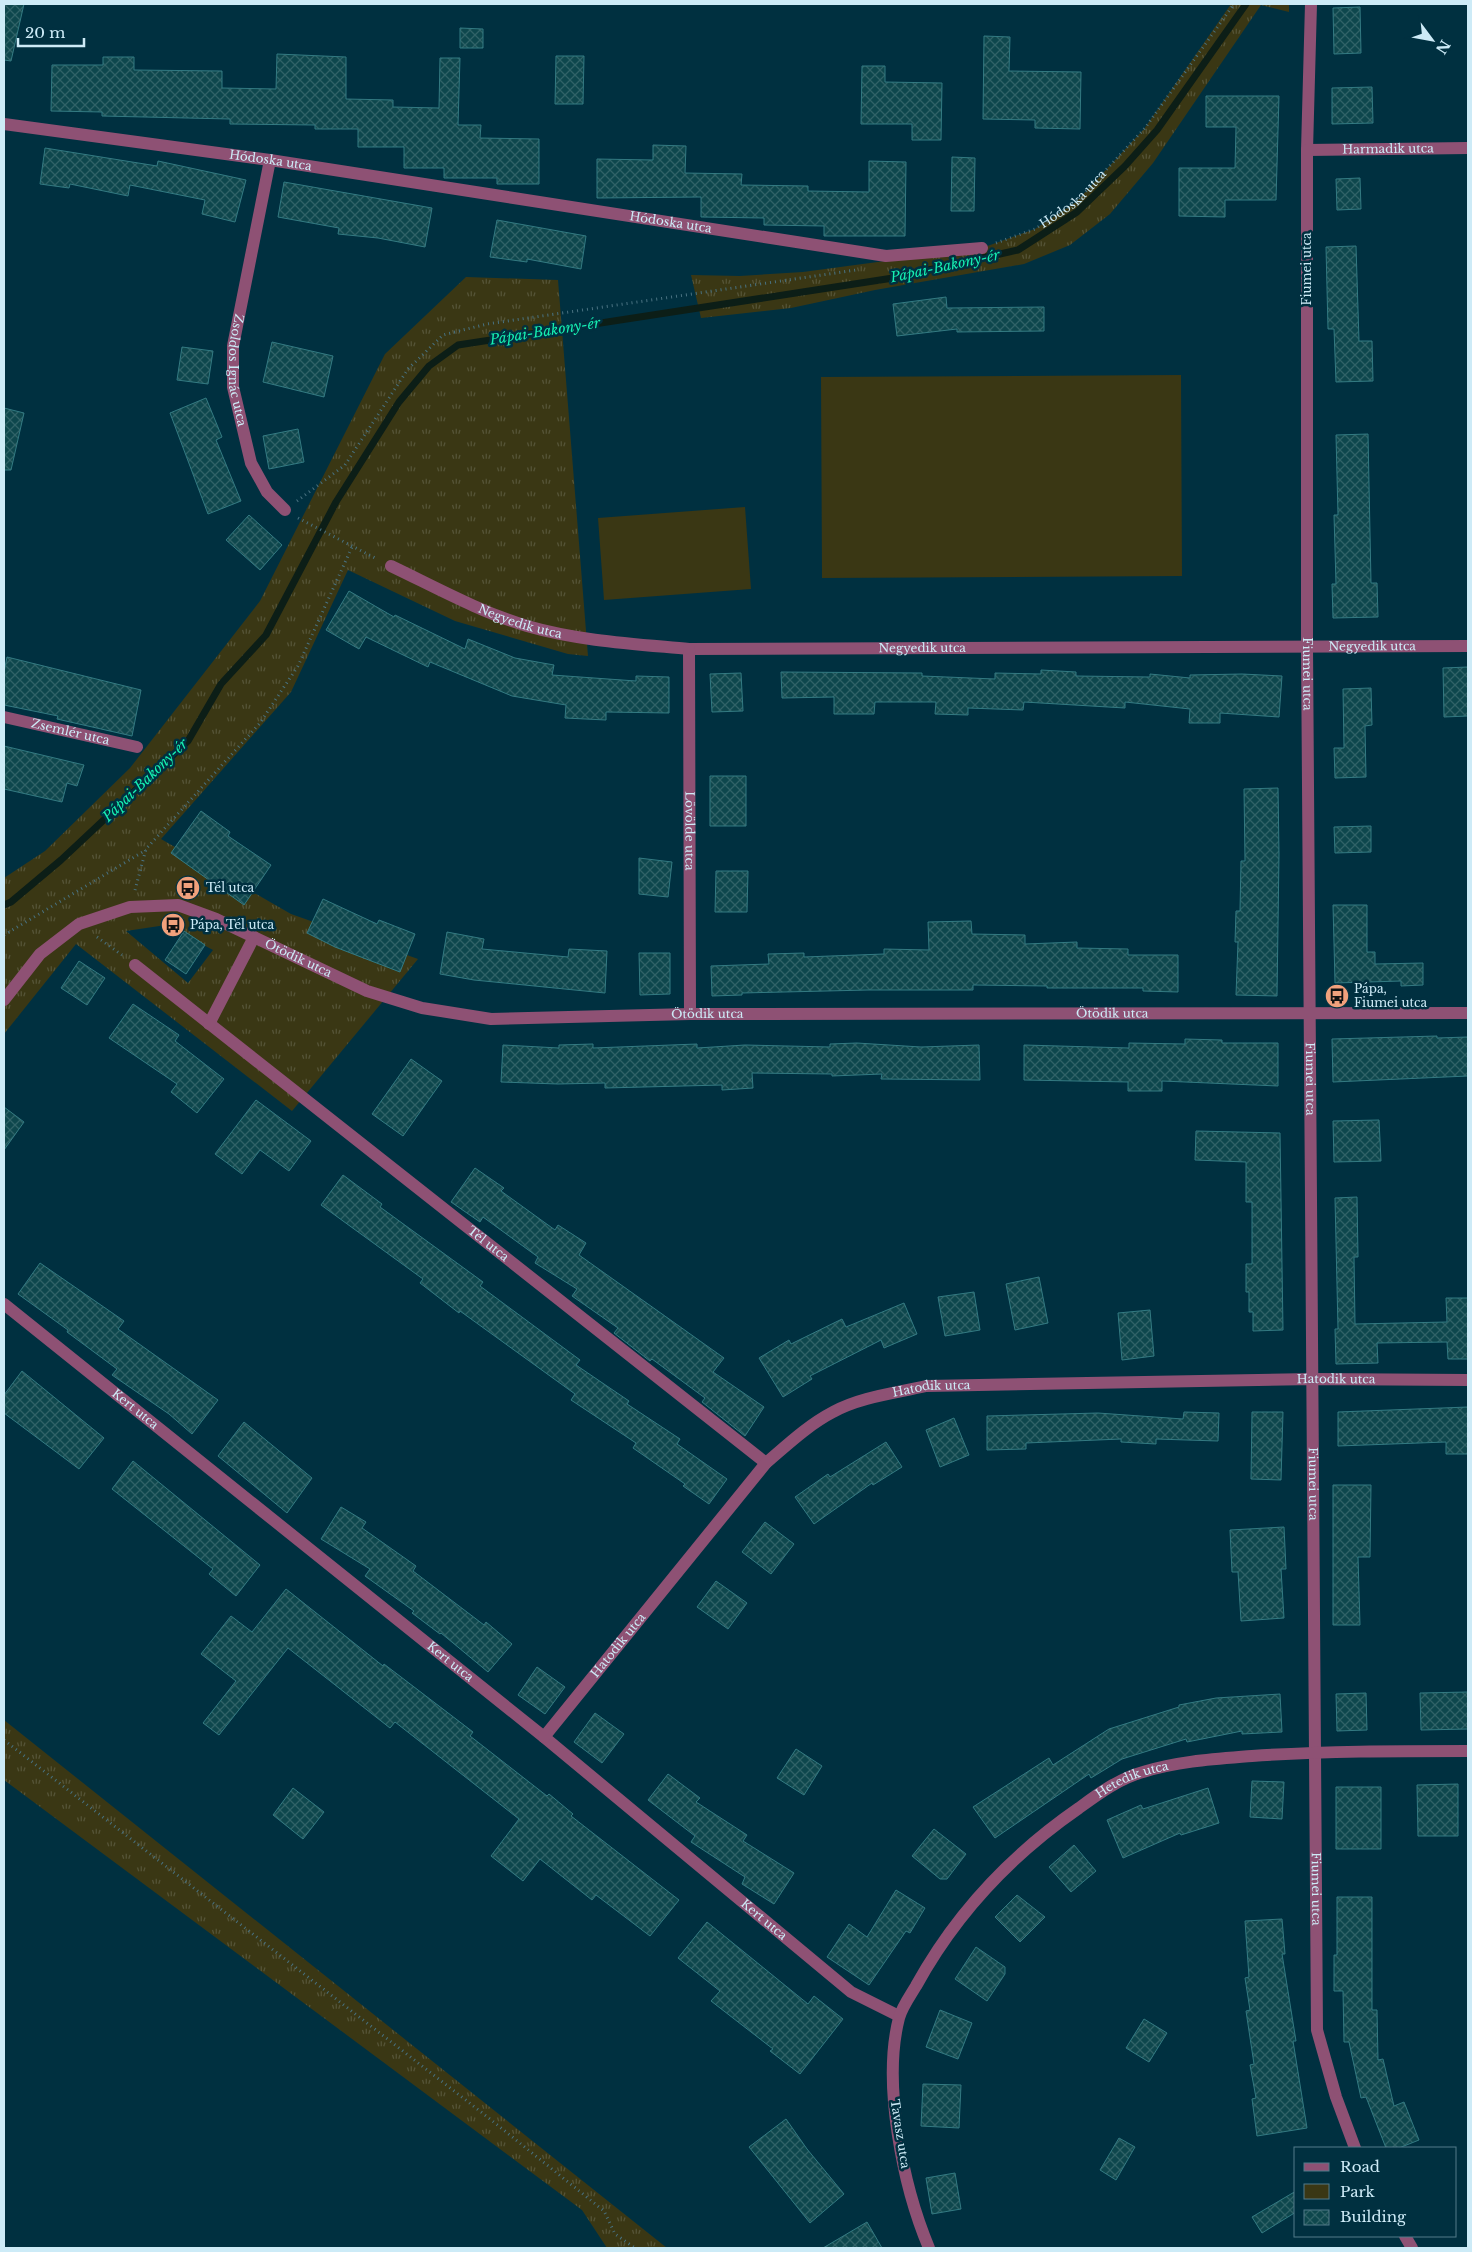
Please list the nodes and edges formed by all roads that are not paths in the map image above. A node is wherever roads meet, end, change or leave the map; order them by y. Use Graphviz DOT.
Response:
graph roads {
  1 [pos="1311,4"];
  2 [pos="4,124"];
  3 [pos="1468,148"];
  4 [pos="1307,150"];
  5 [pos="270,160"];
  6 [pos="982,248"];
  7 [pos="285,510"];
  8 [pos="391,566"];
  9 [pos="1468,646"];
  10 [pos="1308,647"];
  11 [pos="689,650"];
  12 [pos="4,717"];
  13 [pos="137,747"];
  14 [pos="254,937"];
  15 [pos="134,965"];
  16 [pos="4,1000"];
  17 [pos="1468,1013"];
  18 [pos="690,1014"];
  19 [pos="1310,1014"];
  20 [pos="209,1024"];
  21 [pos="4,1304"];
  22 [pos="1313,1379"];
  23 [pos="1468,1380"];
  24 [pos="766,1463"];
  25 [pos="544,1737"];
  26 [pos="1316,1751"];
  27 [pos="1468,1751"];
  28 [pos="899,2016"];
  29 [pos="1355,2147"];
  30 [pos="1406,2237"];
  31 [pos="929,2248"];
  32 [pos="1412,2248"];
  1 -- 4 [label="street, Fiumei utca"];
  2 -- 5 [label="street, Hódoska utca"];
  3 -- 4 [label="street, Harmadik utca"];
  4 -- 10 [label="street, Fiumei utca"];
  5 -- 6 [label="street, Hódoska utca"];
  5 -- 7 [label="street, Zsoldos Ignác utca"];
  8 -- 11 [label="street, Negyedik utca"];
  9 -- 10 [label="street, Negyedik utca"];
  10 -- 11 [label="street, Negyedik utca"];
  10 -- 19 [label="street, Fiumei utca"];
  11 -- 18 [label="street, Lövölde utca"];
  12 -- 13 [label="street, Zsemlér utca"];
  14 -- 16 [label="street, Ötödik utca"];
  14 -- 18 [label="street, Ötödik utca"];
  14 -- 20 [label="street"];
  15 -- 20 [label="street, Tél utca"];
  17 -- 19 [label="street, Ötödik utca"];
  18 -- 19 [label="street, Ötödik utca"];
  19 -- 22 [label="street, Fiumei utca"];
  20 -- 24 [label="street, Tél utca"];
  21 -- 25 [label="street, Kert utca"];
  22 -- 23 [label="street, Hatodik utca"];
  22 -- 24 [label="street, Hatodik utca"];
  22 -- 26 [label="street, Fiumei utca"];
  24 -- 25 [label="street, Hatodik utca"];
  25 -- 28 [label="street, Kert utca"];
  26 -- 27 [label="street, Hetedik utca"];
  26 -- 28 [label="street, Hetedik utca"];
  26 -- 29 [label="street, Fiumei utca"];
  28 -- 31 [label="street, Tavasz utca"];
  30 -- 32 [label="street"];
}
